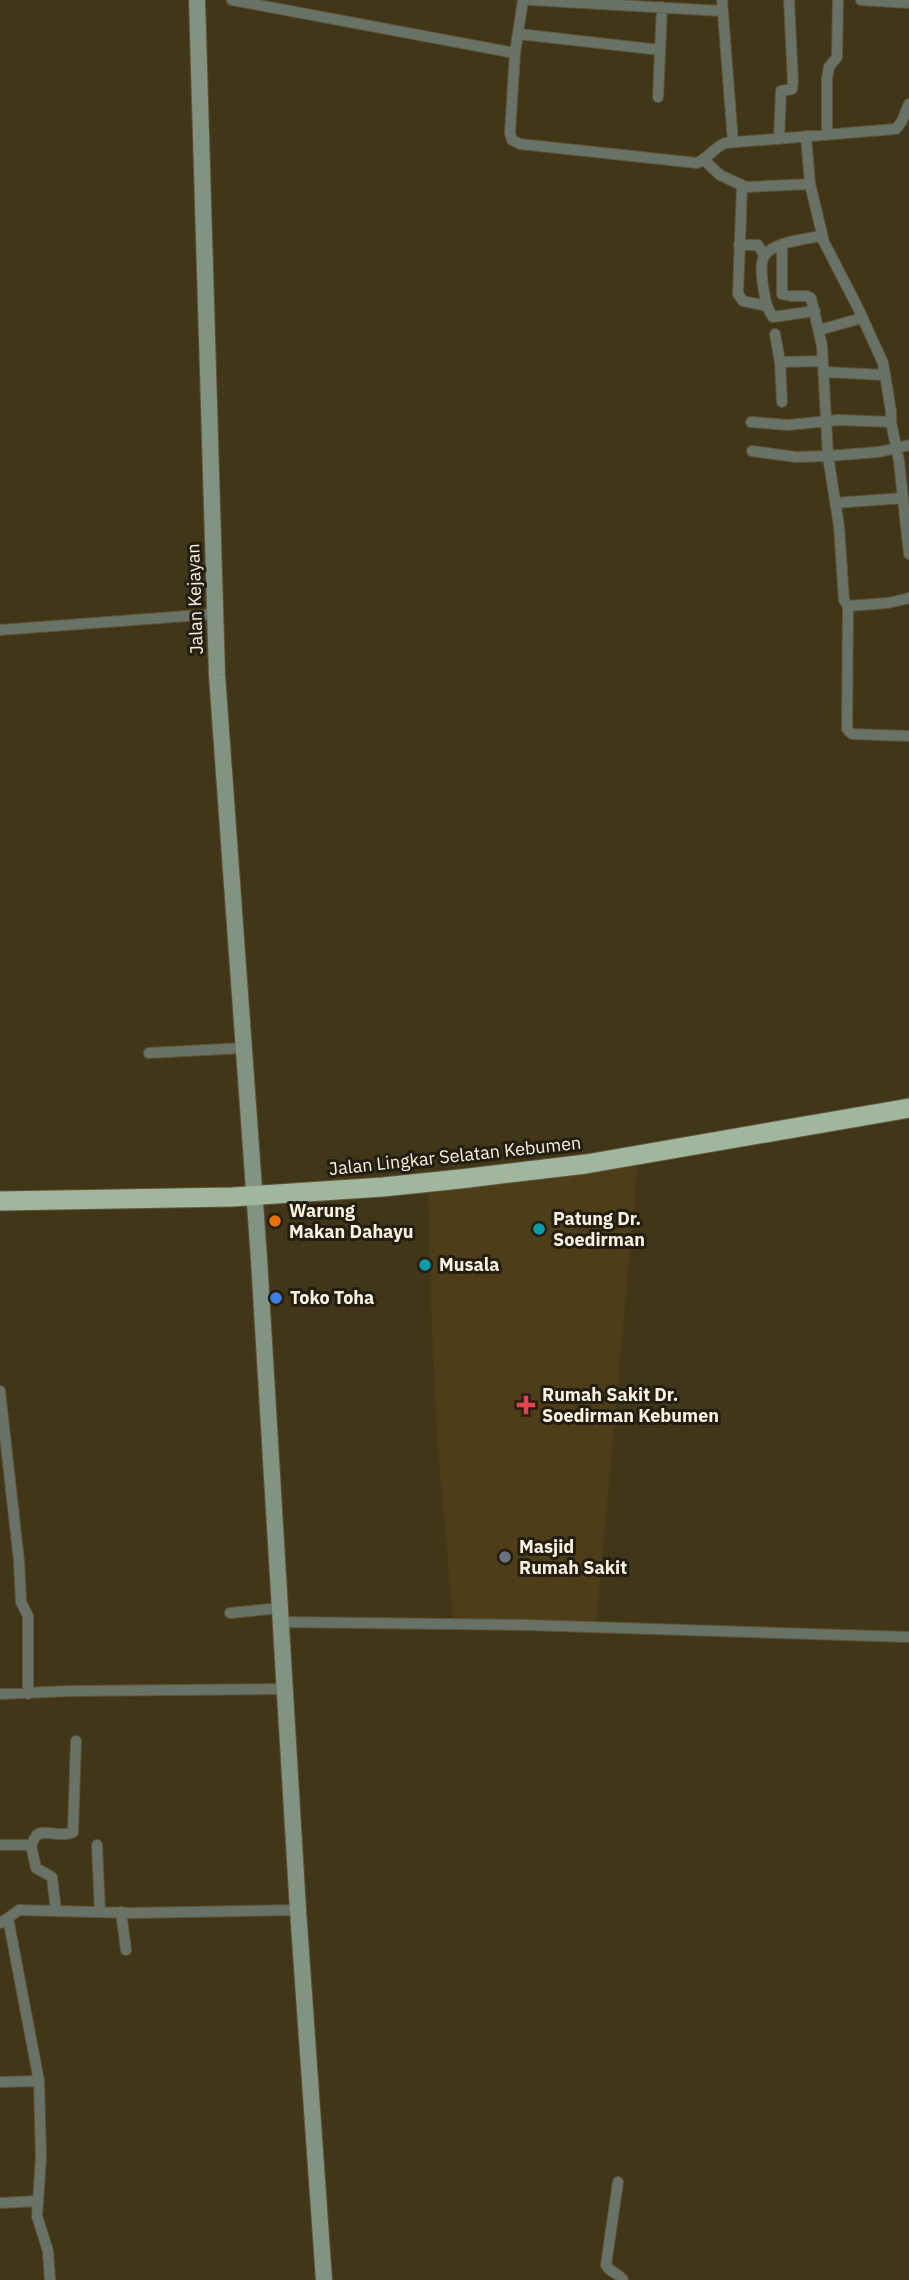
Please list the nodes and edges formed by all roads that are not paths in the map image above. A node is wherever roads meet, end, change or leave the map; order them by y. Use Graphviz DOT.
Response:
graph roads {
  1 [pos="197,0"];
  2 [pos="232,0"];
  3 [pos="523,0"];
  4 [pos="530,0"];
  5 [pos="789,0"];
  6 [pos="838,0"];
  7 [pos="860,0"];
  8 [pos="909,3"];
  9 [pos="722,5"];
  10 [pos="662,7"];
  11 [pos="519,34"];
  12 [pos="660,50"];
  13 [pos="515,53"];
  14 [pos="658,97"];
  15 [pos="909,104"];
  16 [pos="827,135"];
  17 [pos="806,136"];
  18 [pos="779,139"];
  19 [pos="733,142"];
  20 [pos="704,160"];
  21 [pos="810,184"];
  22 [pos="742,186"];
  23 [pos="822,236"];
  24 [pos="739,244"];
  25 [pos="782,245"];
  26 [pos="764,255"];
  27 [pos="782,277"];
  28 [pos="762,278"];
  29 [pos="767,306"];
  30 [pos="815,311"];
  31 [pos="862,318"];
  32 [pos="819,330"];
  33 [pos="775,334"];
  34 [pos="780,362"];
  35 [pos="823,366"];
  36 [pos="884,375"];
  37 [pos="782,402"];
  38 [pos="751,422"];
  39 [pos="826,422"];
  40 [pos="891,422"];
  41 [pos="909,445"];
  42 [pos="897,448"];
  43 [pos="752,450"];
  44 [pos="828,456"];
  45 [pos="903,498"];
  46 [pos="835,503"];
  47 [pos="909,554"];
  48 [pos="909,598"];
  49 [pos="848,606"];
  50 [pos="214,614"];
  51 [pos="0,630"];
  52 [pos="909,736"];
  53 [pos="243,1048"];
  54 [pos="149,1053"];
  55 [pos="909,1108"];
  56 [pos="254,1195"];
  57 [pos="0,1202"];
  58 [pos="0,1391"];
  59 [pos="3,1438"];
  60 [pos="13,1508"];
  61 [pos="0,1509"];
  62 [pos="230,1613"];
  63 [pos="280,1615"];
  64 [pos="909,1637"];
  65 [pos="284,1689"];
  66 [pos="0,1694"];
  67 [pos="28,1694"];
  68 [pos="76,1741"];
  69 [pos="0,1845"];
  70 [pos="24,1845"];
  71 [pos="97,1845"];
  72 [pos="298,1910"];
  73 [pos="56,1911"];
  74 [pos="100,1912"];
  75 [pos="121,1912"];
  76 [pos="4,1920"];
  77 [pos="126,1950"];
  78 [pos="39,2081"];
  79 [pos="0,2082"];
  80 [pos="618,2182"];
  81 [pos="37,2201"];
  82 [pos="0,2203"];
  83 [pos="50,2280"];
  84 [pos="324,2280"];
  85 [pos="623,2280"];
  1 -- 50 [label="main road, Jalan Kejayan"];
  2 -- 13 [label="street"];
  3 -- 11 [label="street"];
  4 -- 10 [label="street"];
  5 -- 18 [label="street"];
  6 -- 16 [label="street"];
  7 -- 8 [label="street"];
  9 -- 10 [label="street"];
  9 -- 19 [label="street"];
  10 -- 12 [label="street"];
  11 -- 12 [label="street"];
  11 -- 13 [label="street"];
  12 -- 14 [label="street"];
  13 -- 20 [label="street"];
  15 -- 16 [label="street"];
  16 -- 17 [label="street"];
  17 -- 18 [label="street"];
  17 -- 21 [label="street"];
  18 -- 19 [label="street"];
  19 -- 20 [label="street"];
  20 -- 22 [label="street"];
  21 -- 22 [label="street"];
  21 -- 23 [label="street"];
  22 -- 24 [label="street"];
  23 -- 25 [label="street"];
  23 -- 31 [label="street"];
  24 -- 26 [label="street"];
  24 -- 29 [label="street"];
  25 -- 26 [label="street"];
  25 -- 27 [label="street"];
  26 -- 28 [label="street"];
  27 -- 28 [label="street"];
  27 -- 30 [label="street"];
  28 -- 29 [label="street"];
  29 -- 30 [label="street"];
  30 -- 32 [label="street"];
  31 -- 32 [label="street"];
  31 -- 36 [label="street"];
  32 -- 35 [label="street"];
  33 -- 34 [label="street"];
  34 -- 35 [label="street"];
  34 -- 37 [label="street"];
  35 -- 36 [label="street"];
  35 -- 39 [label="street"];
  36 -- 40 [label="street"];
  38 -- 39 [label="street"];
  39 -- 40 [label="street"];
  39 -- 44 [label="street"];
  40 -- 42 [label="street"];
  41 -- 42 [label="street"];
  42 -- 44 [label="street"];
  42 -- 45 [label="street"];
  43 -- 44 [label="street"];
  44 -- 46 [label="street"];
  45 -- 46 [label="street"];
  45 -- 47 [label="street"];
  46 -- 49 [label="street"];
  48 -- 49 [label="street"];
  49 -- 52 [label="street"];
  50 -- 51 [label="street"];
  50 -- 53 [label="main road, Jalan Kejayan"];
  53 -- 54 [label="street"];
  53 -- 56 [label="main road, Jalan Kejayan"];
  55 -- 56 [label="highway, Jalan Lingkar Selatan Kebumen"];
  56 -- 57 [label="highway, Jalan Lingkar Selatan Kebumen"];
  56 -- 63 [label="main road, Jalan Kejayan"];
  58 -- 59 [label="street"];
  59 -- 60 [label="street"];
  60 -- 61 [label="street"];
  60 -- 67 [label="street"];
  62 -- 63 [label="street"];
  63 -- 64 [label="street"];
  63 -- 65 [label="main road, Jalan Kejayan"];
  65 -- 67 [label="street"];
  65 -- 72 [label="main road, Jalan Kejayan"];
  66 -- 67 [label="street"];
  68 -- 70 [label="street"];
  69 -- 70 [label="street"];
  70 -- 73 [label="street"];
  71 -- 74 [label="street"];
  72 -- 75 [label="street"];
  72 -- 84 [label="main road, Jalan Kejayan"];
  73 -- 74 [label="street"];
  73 -- 76 [label="street"];
  74 -- 75 [label="street"];
  75 -- 77 [label="street"];
  76 -- 78 [label="street"];
  78 -- 79 [label="street"];
  78 -- 81 [label="street"];
  80 -- 85 [label="street"];
  81 -- 82 [label="street"];
  81 -- 83 [label="street"];
}
